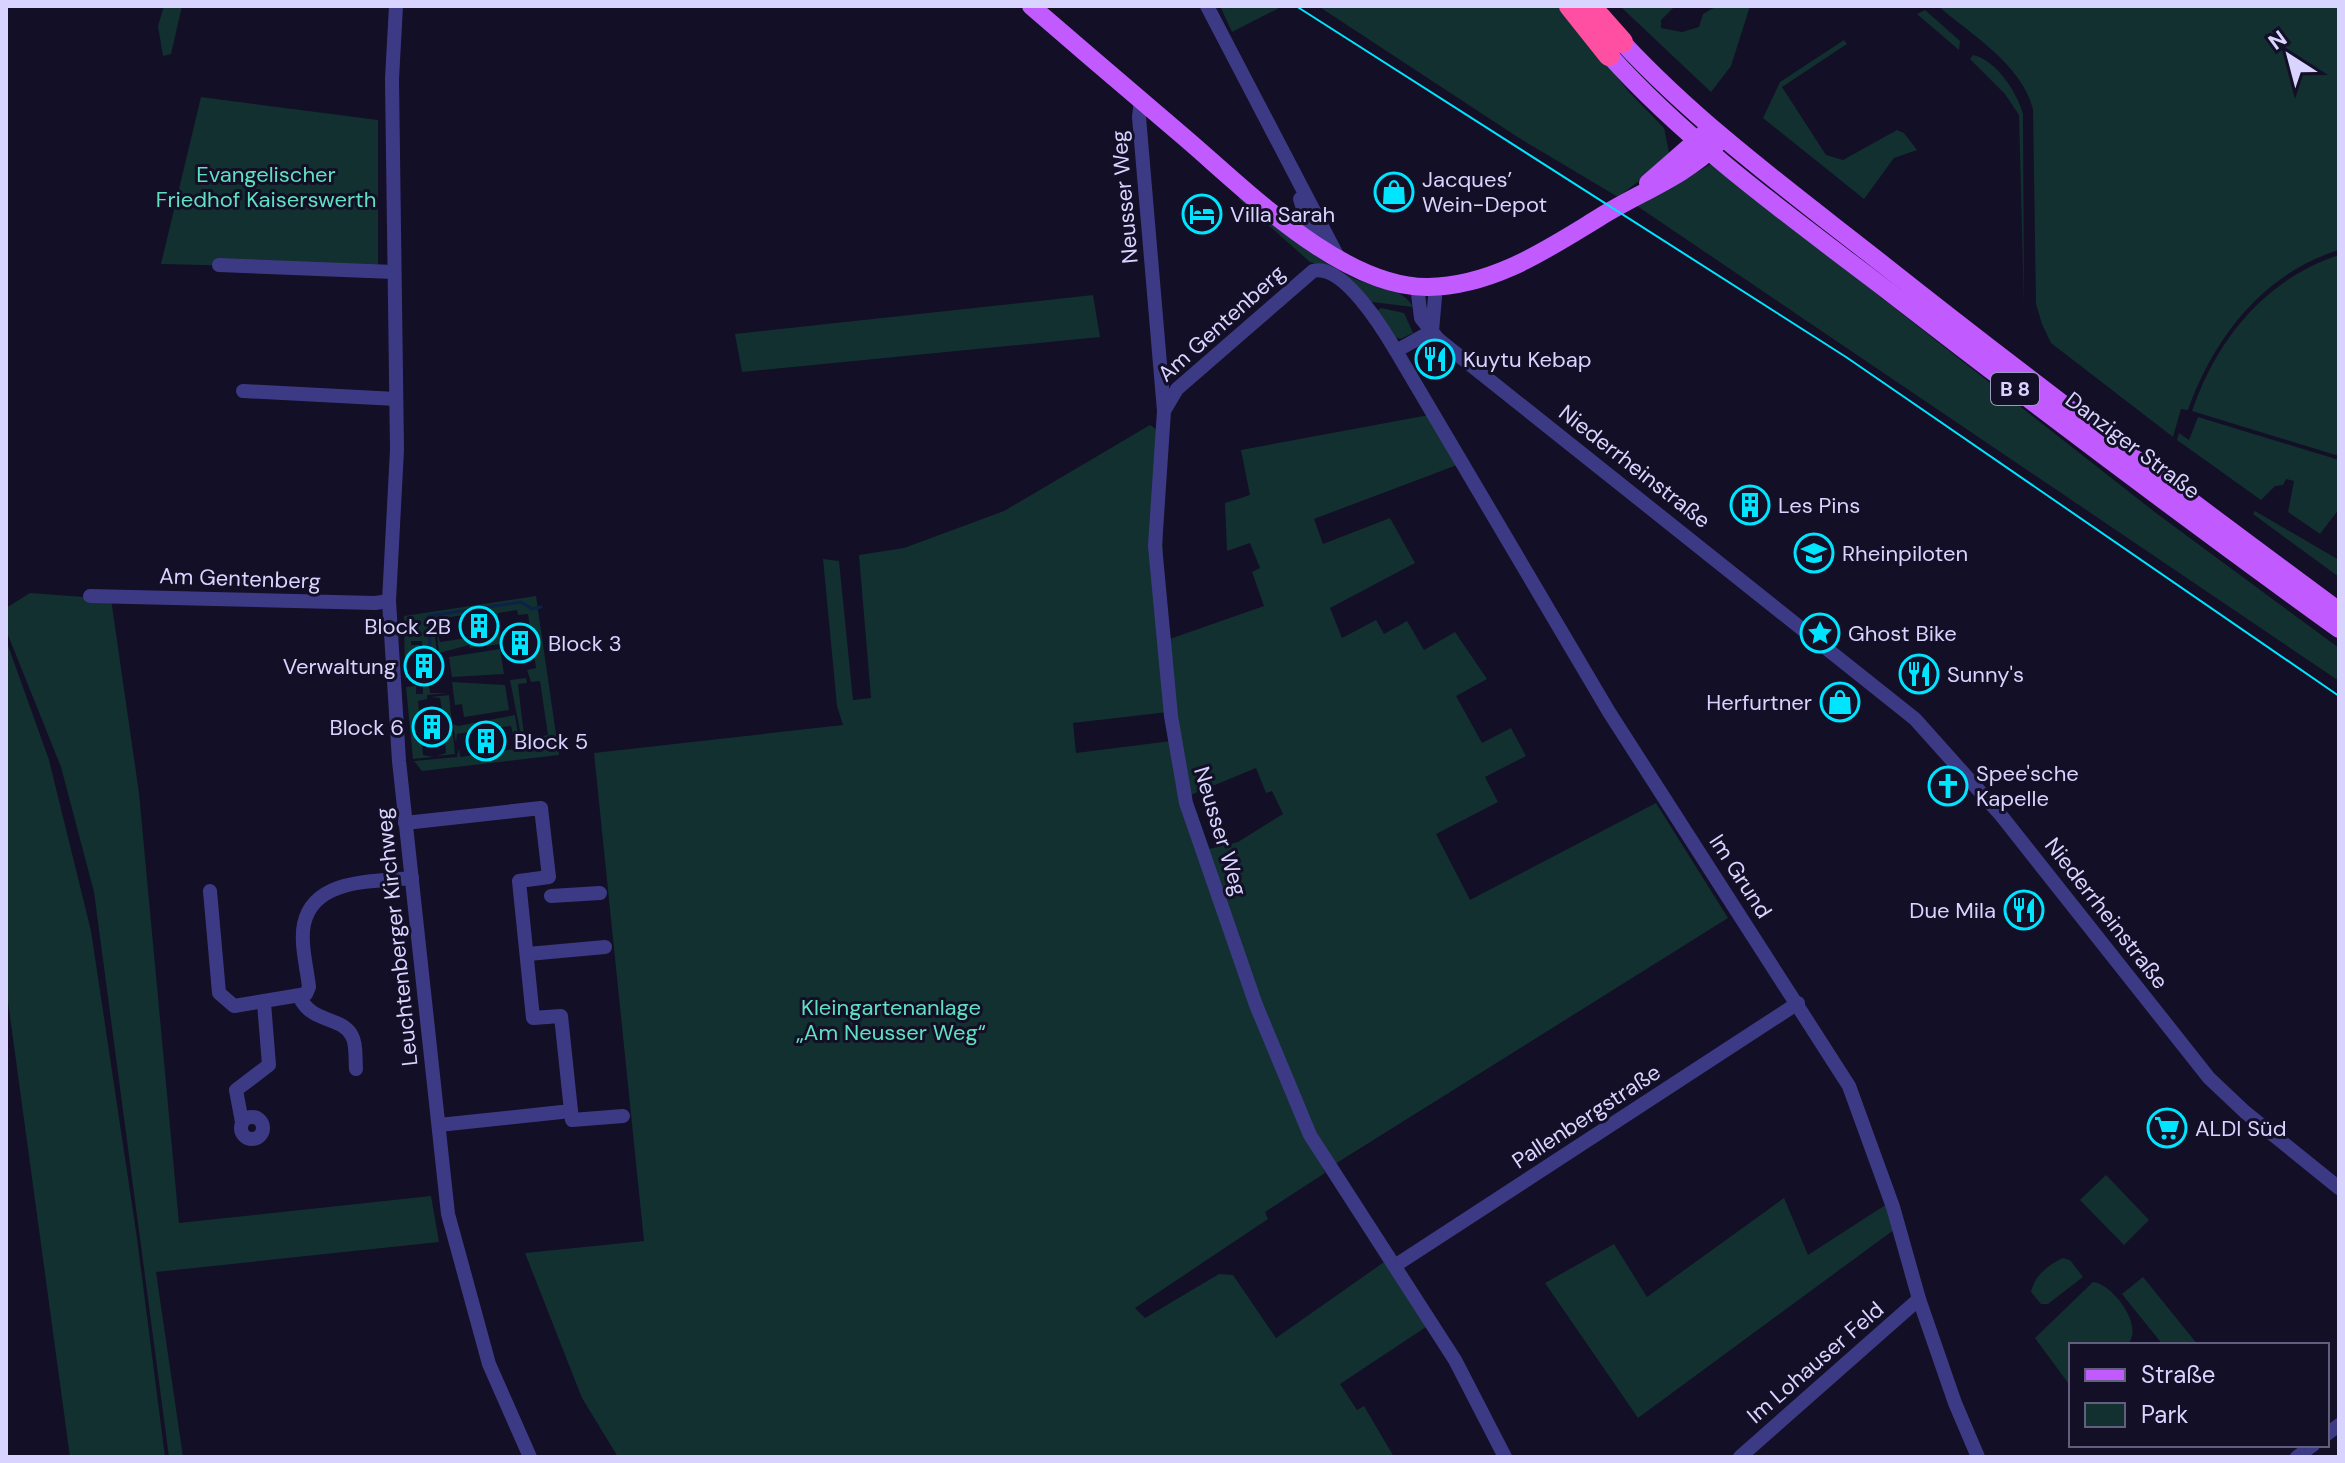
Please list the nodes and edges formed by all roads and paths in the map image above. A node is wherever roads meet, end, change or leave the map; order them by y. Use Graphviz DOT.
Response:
graph roads {
  1 [pos="396,6"];
  2 [pos="1031,6"];
  3 [pos="1207,6"];
  4 [pos="1570,6"];
  5 [pos="1590,6"];
  6 [pos="1616,48"];
  7 [pos="1141,100"];
  8 [pos="1665,113"];
  9 [pos="1717,132"];
  10 [pos="1703,146"];
  11 [pos="1665,168"];
  12 [pos="1297,179"];
  13 [pos="1298,196"];
  14 [pos="1632,197"];
  15 [pos="1275,214"];
  16 [pos="1314,241"];
  17 [pos="1338,257"];
  18 [pos="219,265"];
  19 [pos="394,272"];
  20 [pos="1417,286"];
  21 [pos="1436,286"];
  22 [pos="1432,331"];
  23 [pos="1396,351"];
  24 [pos="243,391"];
  25 [pos="396,399"];
  26 [pos="1164,411"];
  27 [pos="90,596"];
  28 [pos="389,601"];
  29 [pos="2339,611"];
  30 [pos="2339,629"];
  31 [pos="405,823"];
  32 [pos="549,877"];
  33 [pos="412,878"];
  34 [pos="210,891"];
  35 [pos="600,893"];
  36 [pos="551,896"];
  37 [pos="522,900"];
  38 [pos="605,947"];
  39 [pos="528,954"];
  40 [pos="300,998"];
  41 [pos="264,1003"];
  42 [pos="1798,1003"];
  43 [pos="356,1069"];
  44 [pos="571,1111"];
  45 [pos="623,1116"];
  46 [pos="242,1122"];
  47 [pos="439,1125"];
  48 [pos="2339,1188"];
  49 [pos="1396,1265"];
  50 [pos="1919,1299"];
  51 [pos="530,1457"];
  52 [pos="1505,1457"];
  53 [pos="1740,1457"];
  54 [pos="1978,1457"];
  1 -- 19 [label="street, Leuchtenberger Kirchweg"];
  2 -- 7 [label="main road"];
  3 -- 12 [label="street"];
  4 -- 6 [label="highway, Danziger Straße / B 8"];
  5 -- 6 [label="highway, Danziger Straße / B 8"];
  6 -- 8 [label="main road, Danziger Straße / B 8"];
  6 -- 9 [label="main road, Danziger Straße / B 8"];
  7 -- 15 [label="main road"];
  7 -- 26 [label="street, Neusser Weg"];
  8 -- 10 [label="main road, Danziger Straße / B 8"];
  8 -- 11 [label="main road"];
  9 -- 10 [label="main road"];
  9 -- 29 [label="main road, Danziger Straße / B 8"];
  10 -- 11 [label="main road"];
  10 -- 14 [label="main road"];
  10 -- 30 [label="main road, Danziger Straße / B 8"];
  11 -- 14 [label="main road"];
  12 -- 13 [label="street"];
  12 -- 17 [label="street"];
  13 -- 15 [label="street"];
  13 -- 16 [label="street"];
  14 -- 21 [label="main road"];
  15 -- 16 [label="main road"];
  16 -- 17 [label="main road"];
  17 -- 20 [label="main road"];
  18 -- 19 [label="street"];
  19 -- 25 [label="street, Leuchtenberger Kirchweg"];
  20 -- 21 [label="main road"];
  20 -- 22 [label="street, Niederrheinstraße"];
  21 -- 22 [label="street"];
  22 -- 23 [label="street"];
  22 -- 48 [label="street, Niederrheinstraße"];
  23 -- 26 [label="street, Am Gentenberg"];
  23 -- 42 [label="street, Im Grund"];
  24 -- 25 [label="street"];
  25 -- 28 [label="street, Leuchtenberger Kirchweg"];
  26 -- 49 [label="street, Neusser Weg"];
  27 -- 28 [label="street, Am Gentenberg"];
  28 -- 31 [label="street, Leuchtenberger Kirchweg"];
  31 -- 32 [label="street"];
  31 -- 33 [label="street, Leuchtenberger Kirchweg"];
  32 -- 36 [label="street"];
  32 -- 37 [label="street"];
  33 -- 40 [label="street"];
  33 -- 47 [label="street, Leuchtenberger Kirchweg"];
  34 -- 41 [label="street"];
  35 -- 36 [label="street"];
  36 -- 37 [label="street"];
  37 -- 39 [label="street"];
  38 -- 39 [label="street"];
  39 -- 44 [label="street"];
  40 -- 41 [label="street"];
  40 -- 43 [label="street"];
  41 -- 46 [label="street"];
  42 -- 49 [label="street, Pallenbergstraße"];
  42 -- 50 [label="street, Im Grund"];
  44 -- 45 [label="street"];
  44 -- 47 [label="street"];
  47 -- 51 [label="street, Leuchtenberger Kirchweg"];
  49 -- 52 [label="street, Neusser Weg"];
  50 -- 53 [label="street, Im Lohauser Feld"];
  50 -- 54 [label="street, Im Grund"];
}
